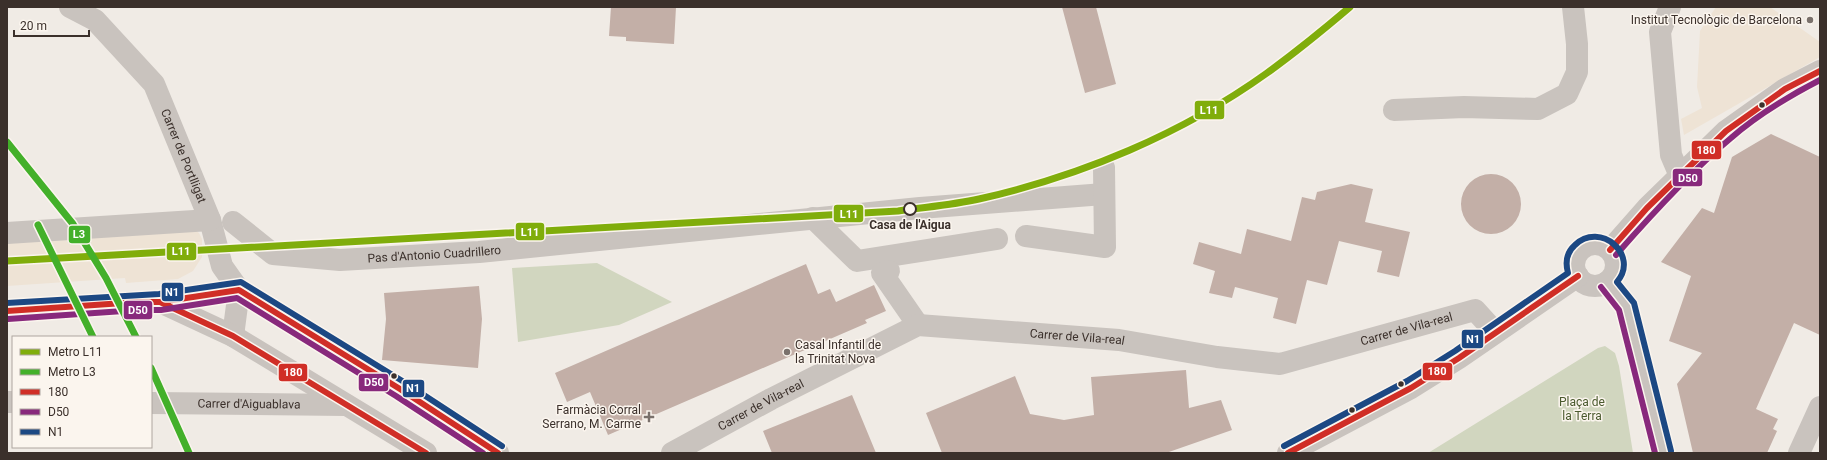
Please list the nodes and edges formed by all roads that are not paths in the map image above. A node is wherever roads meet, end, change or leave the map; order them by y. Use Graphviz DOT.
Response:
graph roads {
  1 [pos="70,7"];
  2 [pos="1573,7"];
  3 [pos="1670,7"];
  4 [pos="1820,71"];
  5 [pos="1394,110"];
  6 [pos="1104,168"];
  7 [pos="1680,176"];
  8 [pos="1104,194"];
  9 [pos="813,218"];
  10 [pos="210,220"];
  11 [pos="233,222"];
  12 [pos="7,233"];
  13 [pos="1026,236"];
  14 [pos="997,239"];
  15 [pos="1610,250"];
  16 [pos="1578,276"];
  17 [pos="896,282"];
  18 [pos="1607,282"];
  19 [pos="239,290"];
  20 [pos="160,302"];
  21 [pos="7,311"];
  22 [pos="918,324"];
  23 [pos="1495,332"];
  24 [pos="233,336"];
  25 [pos="152,403"];
  26 [pos="346,405"];
  27 [pos="1820,407"];
  28 [pos="426,453"];
  29 [pos="498,453"];
  30 [pos="672,453"];
  31 [pos="1288,453"];
  32 [pos="1663,453"];
  33 [pos="1799,453"];
  1 -- 10 [label="street, Carrer de Portlligat"];
  2 -- 5 [label="street"];
  3 -- 7 [label="street"];
  4 -- 7 [label="street"];
  6 -- 8 [label="street"];
  7 -- 15 [label="street"];
  8 -- 9 [label="street, Pas d'Antonio Cuadrillero"];
  8 -- 13 [label="street"];
  9 -- 11 [label="street, Pas d'Antonio Cuadrillero"];
  9 -- 14 [label="street"];
  10 -- 12 [label="street"];
  10 -- 19 [label="street, Carrer de Portlligat"];
  15 -- 16 [label="street"];
  15 -- 18 [label="street"];
  16 -- 18 [label="street"];
  16 -- 23 [label="street"];
  17 -- 22 [label="street"];
  18 -- 32 [label="street"];
  19 -- 20 [label="street, Carrer d'Aiguablava"];
  19 -- 24 [label="street"];
  19 -- 29 [label="street"];
  20 -- 21 [label="street, Carrer d'Aiguablava"];
  20 -- 24 [label="street, Carrer d'Aiguablava"];
  22 -- 23 [label="street, Carrer de Vila-real"];
  22 -- 30 [label="street, Carrer de Vila-real"];
  23 -- 31 [label="street"];
  24 -- 26 [label="street, Carrer d'Aiguablava"];
  25 -- 26 [label="street, Carrer d'Aiguablava"];
  26 -- 28 [label="street, Carrer d'Aiguablava"];
  27 -- 33 [label="street"];
}
